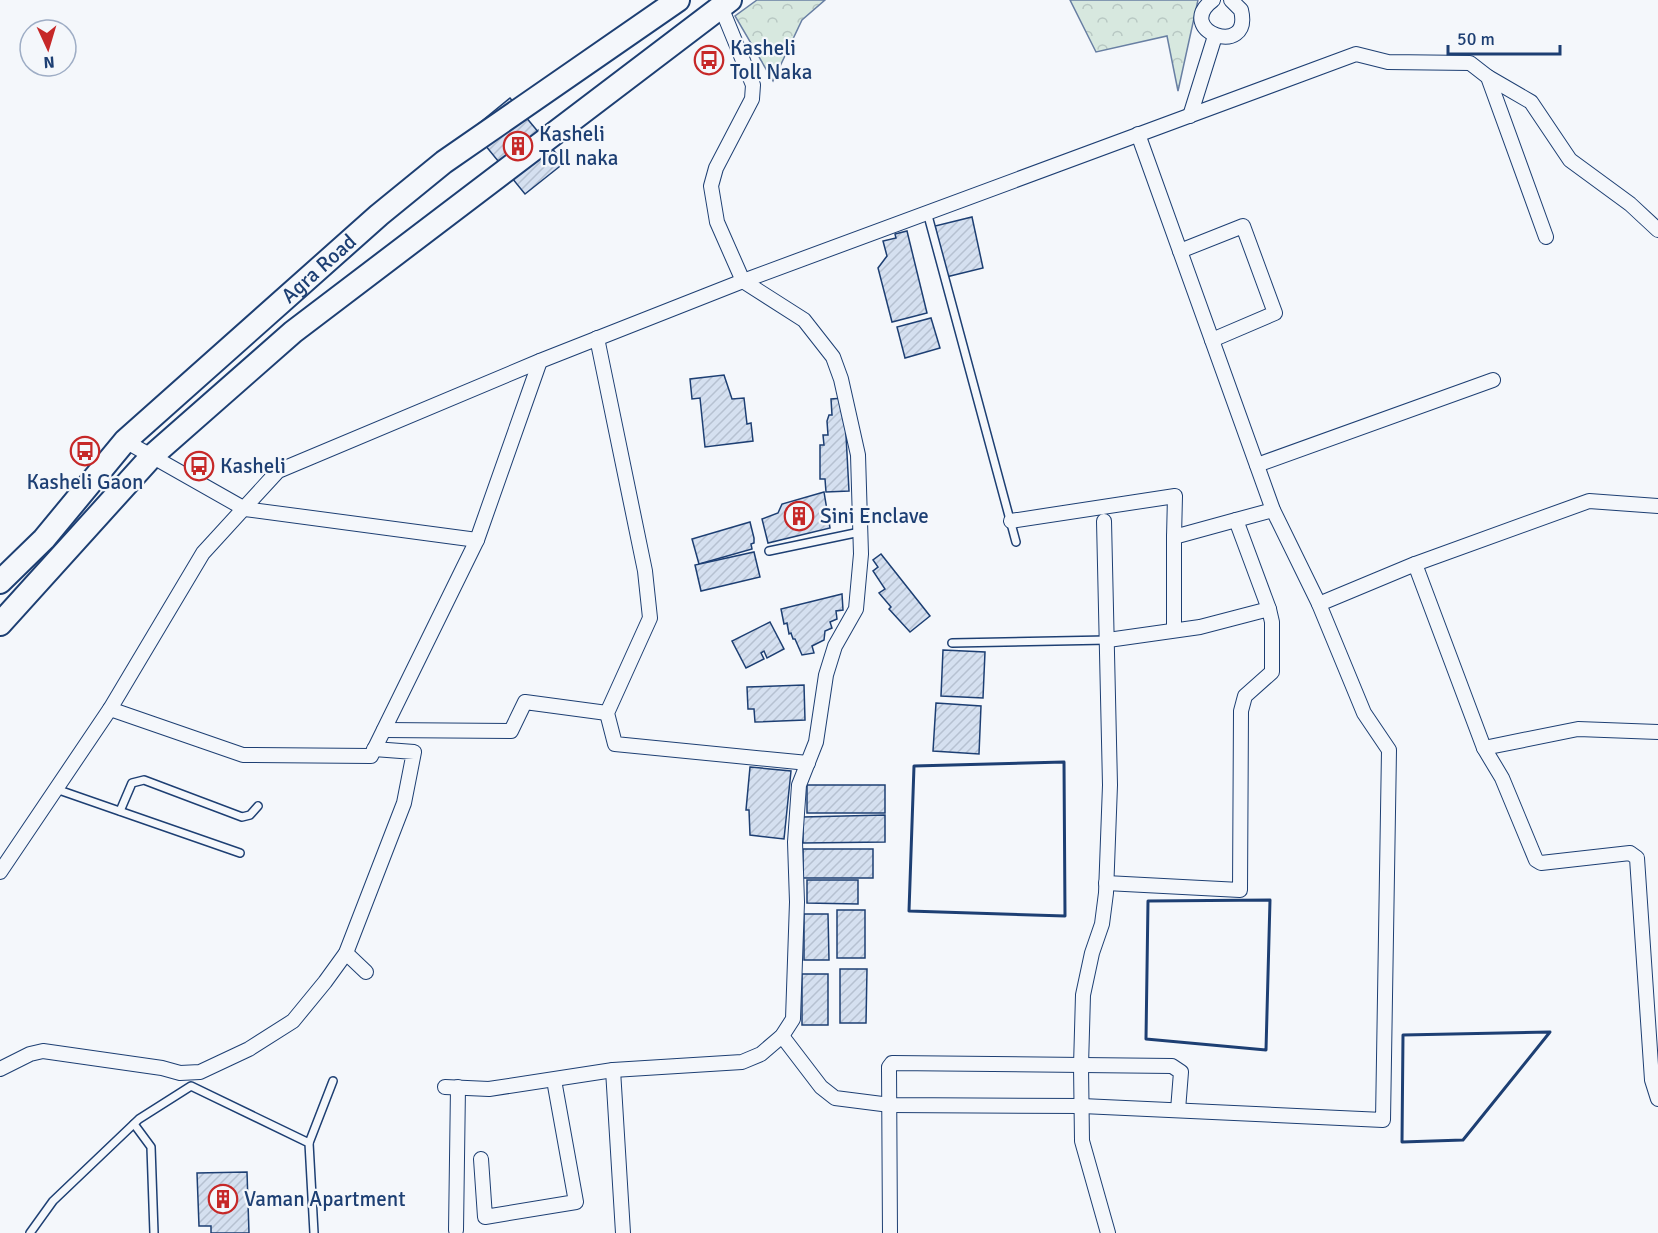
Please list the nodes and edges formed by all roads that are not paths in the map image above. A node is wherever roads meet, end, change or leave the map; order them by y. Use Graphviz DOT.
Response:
graph roads {
  1 [pos="678,0"];
  2 [pos="1213,0"];
  3 [pos="1232,0"];
  4 [pos="723,2"];
  5 [pos="1215,36"];
  6 [pos="1488,77"];
  7 [pos="1190,116"];
  8 [pos="1138,134"];
  9 [pos="927,212"];
  10 [pos="1658,230"];
  11 [pos="1546,237"];
  12 [pos="1180,250"];
  13 [pos="743,281"];
  14 [pos="597,338"];
  15 [pos="1212,339"];
  16 [pos="540,361"];
  17 [pos="1493,380"];
  18 [pos="125,441"];
  19 [pos="152,456"];
  20 [pos="1257,465"];
  21 [pos="1658,506"];
  22 [pos="245,509"];
  23 [pos="1273,510"];
  24 [pos="1236,520"];
  25 [pos="1011,521"];
  26 [pos="1104,521"];
  27 [pos="860,532"];
  28 [pos="1174,537"];
  29 [pos="477,540"];
  30 [pos="1016,542"];
  31 [pos="769,551"];
  32 [pos="1415,564"];
  33 [pos="0,582"];
  34 [pos="1319,604"];
  35 [pos="1269,609"];
  36 [pos="0,624"];
  37 [pos="1174,630"];
  38 [pos="1108,640"];
  39 [pos="952,643"];
  40 [pos="110,709"];
  41 [pos="607,713"];
  42 [pos="384,730"];
  43 [pos="1658,732"];
  44 [pos="1485,748"];
  45 [pos="374,749"];
  46 [pos="808,763"];
  47 [pos="56,789"];
  48 [pos="258,806"];
  49 [pos="120,811"];
  50 [pos="240,853"];
  51 [pos="0,872"];
  52 [pos="1106,883"];
  53 [pos="346,953"];
  54 [pos="366,972"];
  55 [pos="782,1036"];
  56 [pos="1081,1066"];
  57 [pos="0,1069"];
  58 [pos="613,1070"];
  59 [pos="554,1080"];
  60 [pos="333,1082"];
  61 [pos="1658,1099"];
  62 [pos="890,1105"];
  63 [pos="1082,1106"];
  64 [pos="1178,1110"];
  65 [pos="134,1124"];
  66 [pos="309,1143"];
  67 [pos="481,1159"];
  68 [pos="456,1230"];
  69 [pos="30,1233"];
  70 [pos="154,1233"];
  71 [pos="314,1233"];
  72 [pos="623,1233"];
  73 [pos="890,1233"];
  74 [pos="1108,1233"];
  1 -- 18 [label="highway, Agra Road"];
  2 -- 5 [label="street"];
  3 -- 5 [label="street"];
  4 -- 13 [label="street"];
  4 -- 19 [label="highway"];
  5 -- 7 [label="street"];
  6 -- 7 [label="street"];
  6 -- 10 [label="street"];
  6 -- 11 [label="street"];
  7 -- 8 [label="street"];
  8 -- 9 [label="street"];
  8 -- 12 [label="street"];
  9 -- 13 [label="street"];
  9 -- 25 [label="lane"];
  12 -- 15 [label="street"];
  12 -- 15 [label="street"];
  13 -- 14 [label="street"];
  13 -- 27 [label="street"];
  14 -- 16 [label="street"];
  14 -- 41 [label="street"];
  15 -- 20 [label="street"];
  16 -- 22 [label="street"];
  16 -- 29 [label="street"];
  17 -- 20 [label="street"];
  18 -- 19 [label="street"];
  18 -- 33 [label="highway, Agra Road"];
  19 -- 22 [label="street"];
  19 -- 36 [label="highway"];
  20 -- 23 [label="street"];
  21 -- 32 [label="street"];
  22 -- 29 [label="street"];
  22 -- 40 [label="street"];
  23 -- 24 [label="street"];
  23 -- 34 [label="street"];
  24 -- 28 [label="street"];
  24 -- 35 [label="street"];
  25 -- 28 [label="street"];
  25 -- 30 [label="lane"];
  26 -- 38 [label="street"];
  27 -- 31 [label="lane"];
  27 -- 46 [label="street"];
  28 -- 37 [label="street"];
  29 -- 42 [label="street"];
  32 -- 34 [label="street"];
  32 -- 44 [label="street"];
  34 -- 64 [label="street"];
  35 -- 37 [label="street"];
  35 -- 52 [label="street"];
  37 -- 38 [label="street"];
  38 -- 39 [label="lane"];
  38 -- 52 [label="street"];
  40 -- 45 [label="street"];
  40 -- 47 [label="street"];
  41 -- 42 [label="street"];
  41 -- 46 [label="street"];
  42 -- 45 [label="street"];
  43 -- 44 [label="street"];
  44 -- 61 [label="street"];
  45 -- 53 [label="street"];
  46 -- 55 [label="street"];
  47 -- 49 [label="lane"];
  47 -- 51 [label="street"];
  48 -- 49 [label="lane"];
  49 -- 50 [label="lane"];
  52 -- 56 [label="street"];
  53 -- 54 [label="street"];
  53 -- 57 [label="street"];
  55 -- 58 [label="street"];
  55 -- 62 [label="street"];
  56 -- 62 [label="street"];
  56 -- 63 [label="street"];
  56 -- 64 [label="street"];
  58 -- 59 [label="street"];
  58 -- 72 [label="street"];
  59 -- 67 [label="street"];
  59 -- 68 [label="street"];
  60 -- 66 [label="lane"];
  62 -- 63 [label="street"];
  62 -- 73 [label="street"];
  63 -- 64 [label="street"];
  63 -- 74 [label="street"];
  65 -- 66 [label="lane"];
  65 -- 69 [label="lane"];
  65 -- 70 [label="lane"];
  66 -- 71 [label="lane"];
}
